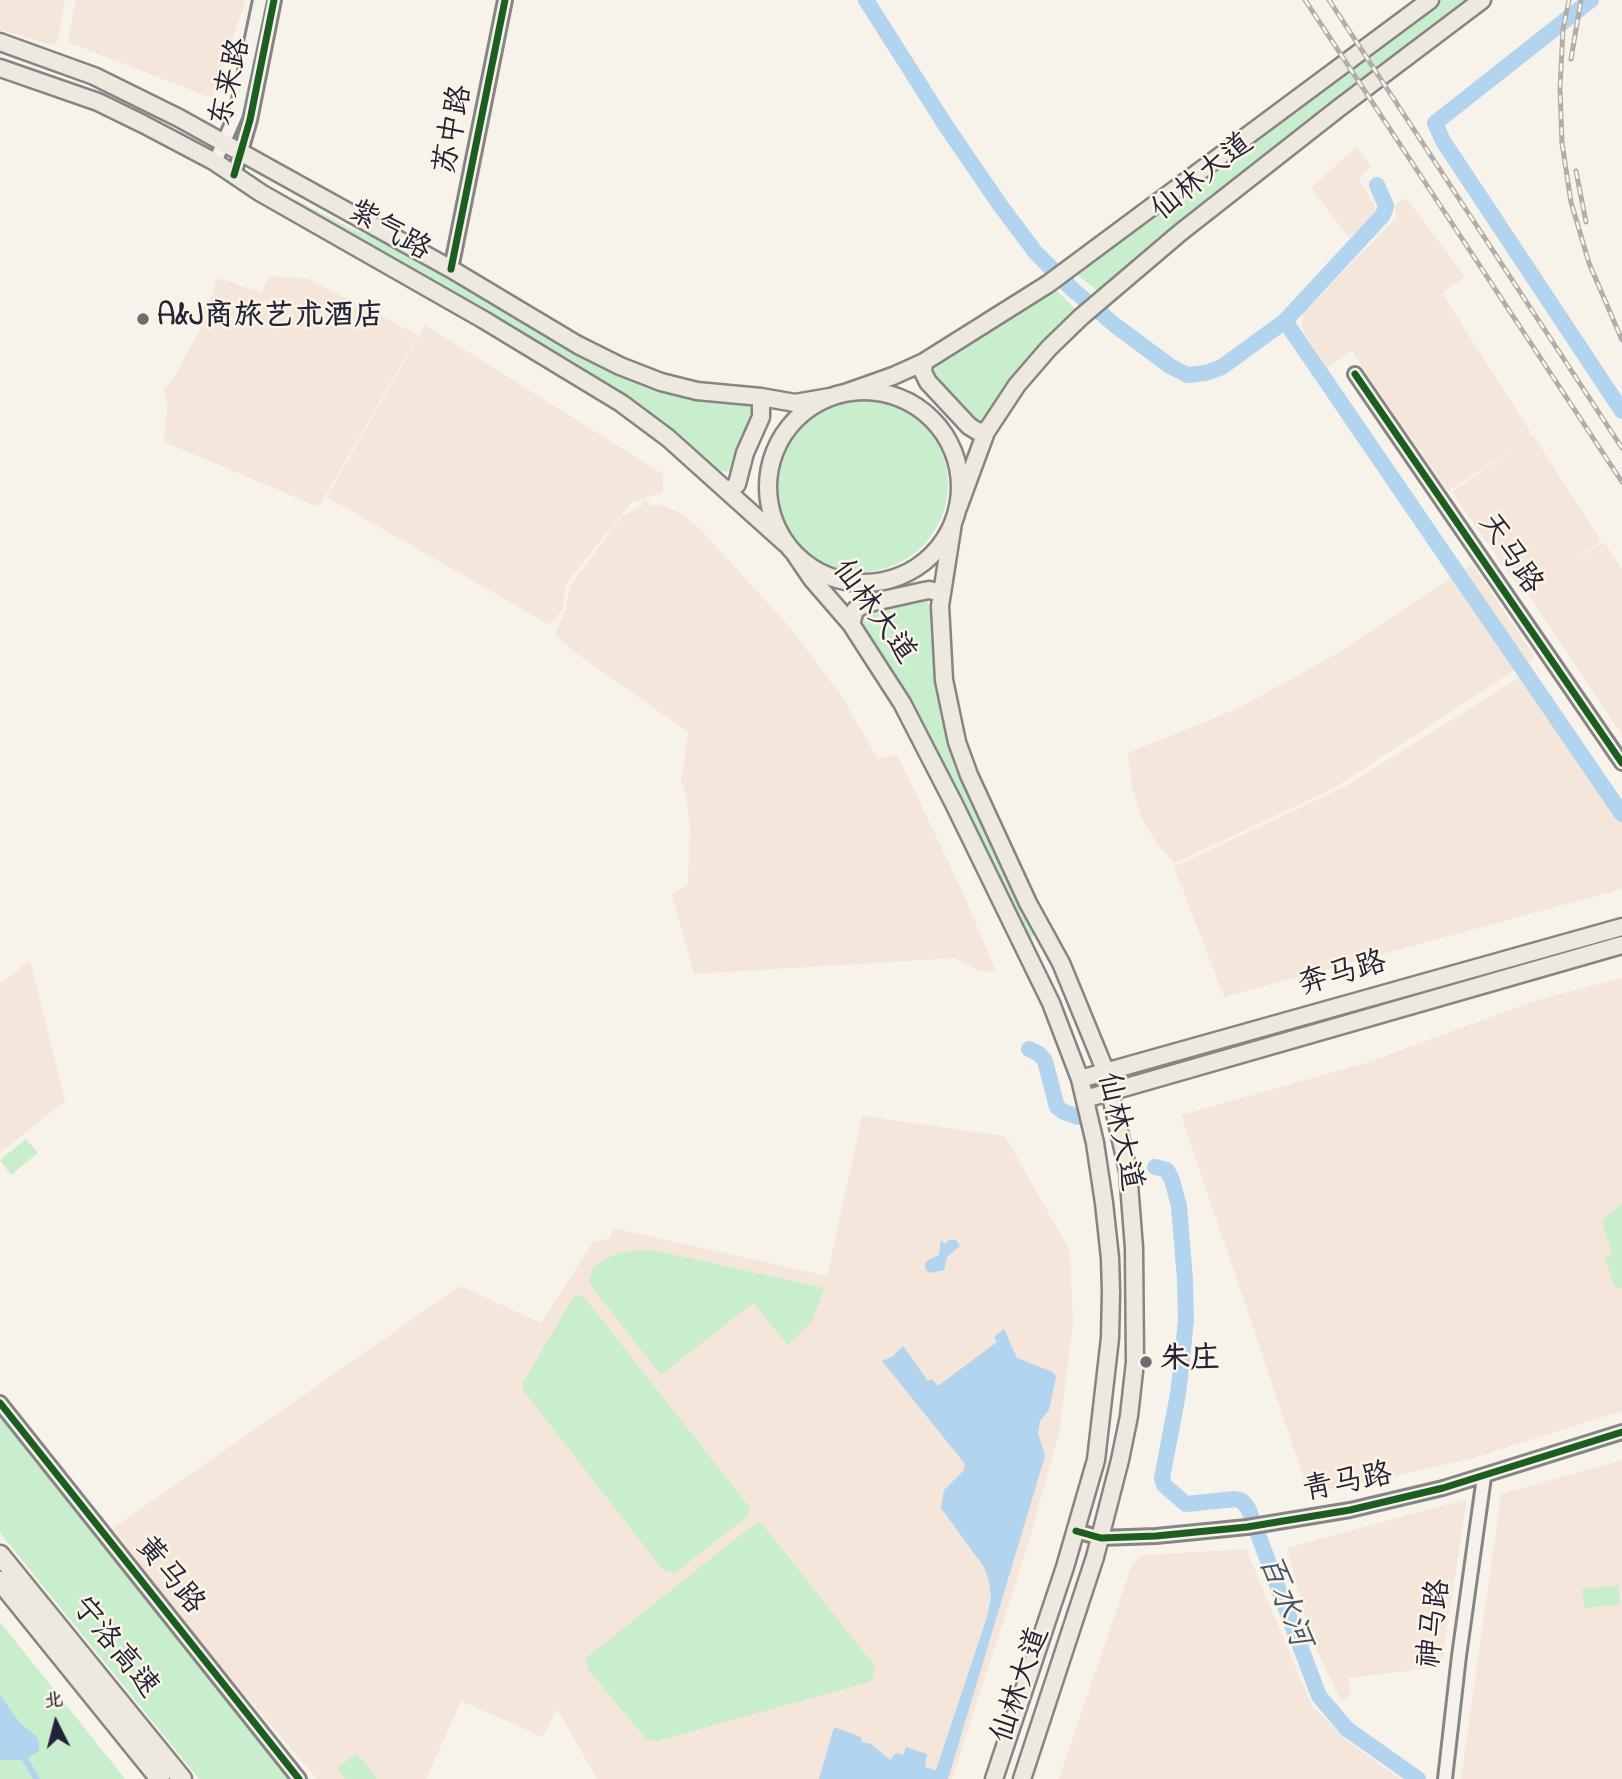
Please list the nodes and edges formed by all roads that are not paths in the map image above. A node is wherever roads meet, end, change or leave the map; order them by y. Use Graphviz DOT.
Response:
graph roads {
  1 [pos="260,0"];
  2 [pos="274,0"];
  3 [pos="505,0"];
  4 [pos="1430,0"];
  5 [pos="1482,0"];
  6 [pos="0,42"];
  7 [pos="0,68"];
  8 [pos="153,105"];
  9 [pos="143,124"];
  10 [pos="225,142"];
  11 [pos="240,152"];
  12 [pos="215,162"];
  13 [pos="234,175"];
  14 [pos="310,192"];
  15 [pos="295,212"];
  16 [pos="450,269"];
  17 [pos="924,362"];
  18 [pos="1355,374"];
  19 [pos="837,395"];
  20 [pos="761,397"];
  21 [pos="986,432"];
  22 [pos="729,492"];
  23 [pos="956,515"];
  24 [pos="791,549"];
  25 [pos="942,593"];
  26 [pos="851,624"];
  27 [pos="1622,763"];
  28 [pos="1622,927"];
  29 [pos="1622,945"];
  30 [pos="1105,1070"];
  31 [pos="1080,1079"];
  32 [pos="1111,1091"];
  33 [pos="1085,1099"];
  34 [pos="0,1403"];
  35 [pos="1622,1432"];
  36 [pos="1096,1454"];
  37 [pos="1121,1460"];
  38 [pos="1484,1476"];
  39 [pos="1076,1531"];
  40 [pos="1101,1538"];
  41 [pos="0,1555"];
  42 [pos="0,1581"];
  43 [pos="1446,1774"];
  44 [pos="160,1779"];
  45 [pos="182,1779"];
  46 [pos="299,1779"];
  47 [pos="994,1779"];
  48 [pos="1022,1779"];
  1 -- 10 [label="street, 东来路"];
  2 -- 11 [label="street, 东来路"];
  3 -- 16 [label="street, 苏中路"];
  4 -- 17 [label="main road, 仙林大道"];
  5 -- 21 [label="main road, 仙林大道"];
  6 -- 8 [label="main road, 紫气路"];
  7 -- 9 [label="main road, 紫气路"];
  8 -- 9 [label="main road"];
  8 -- 10 [label="main road, 紫气路"];
  9 -- 12 [label="main road, 紫气路"];
  10 -- 11 [label="main road, 紫气路"];
  10 -- 12 [label="street, 东来路"];
  11 -- 13 [label="street, 东来路"];
  11 -- 14 [label="main road, 紫气路"];
  12 -- 13 [label="main road, 紫气路"];
  13 -- 15 [label="main road, 紫气路"];
  14 -- 15 [label="main road"];
  14 -- 16 [label="main road, 紫气路"];
  15 -- 22 [label="main road, 紫气路"];
  16 -- 20 [label="main road, 紫气路"];
  17 -- 19 [label="main road, 仙林大道"];
  17 -- 21 [label="main road"];
  18 -- 27 [label="street, 天马路"];
  19 -- 20 [label="main road, 紫气路"];
  19 -- 23 [label="main road"];
  19 -- 24 [label="main road"];
  20 -- 22 [label="main road"];
  21 -- 23 [label="main road, 仙林大道"];
  22 -- 24 [label="main road, 紫气路"];
  23 -- 24 [label="main road"];
  23 -- 25 [label="main road, 仙林大道"];
  24 -- 26 [label="main road, 仙林大道"];
  25 -- 26 [label="main road"];
  25 -- 30 [label="main road, 仙林大道"];
  26 -- 31 [label="main road, 仙林大道"];
  28 -- 30 [label="main road, 奔马路"];
  29 -- 32 [label="main road, 奔马路"];
  30 -- 31 [label="main road, 奔马路"];
  30 -- 32 [label="main road, 仙林大道"];
  31 -- 33 [label="main road, 仙林大道"];
  32 -- 33 [label="main road, 奔马路"];
  32 -- 37 [label="main road, 仙林大道"];
  33 -- 36 [label="main road, 仙林大道"];
  34 -- 46 [label="street, 黄马路"];
  35 -- 38 [label="street, 青马路"];
  36 -- 37 [label="main road"];
  36 -- 39 [label="main road, 仙林大道"];
  37 -- 40 [label="main road, 仙林大道"];
  38 -- 40 [label="street, 青马路"];
  38 -- 43 [label="street, 神马路"];
  39 -- 40 [label="street, 青马路"];
  39 -- 47 [label="main road, 仙林大道"];
  40 -- 48 [label="main road, 仙林大道"];
  41 -- 45 [label="highway, 宁洛高速"];
  42 -- 44 [label="highway, 宁洛高速"];
}
